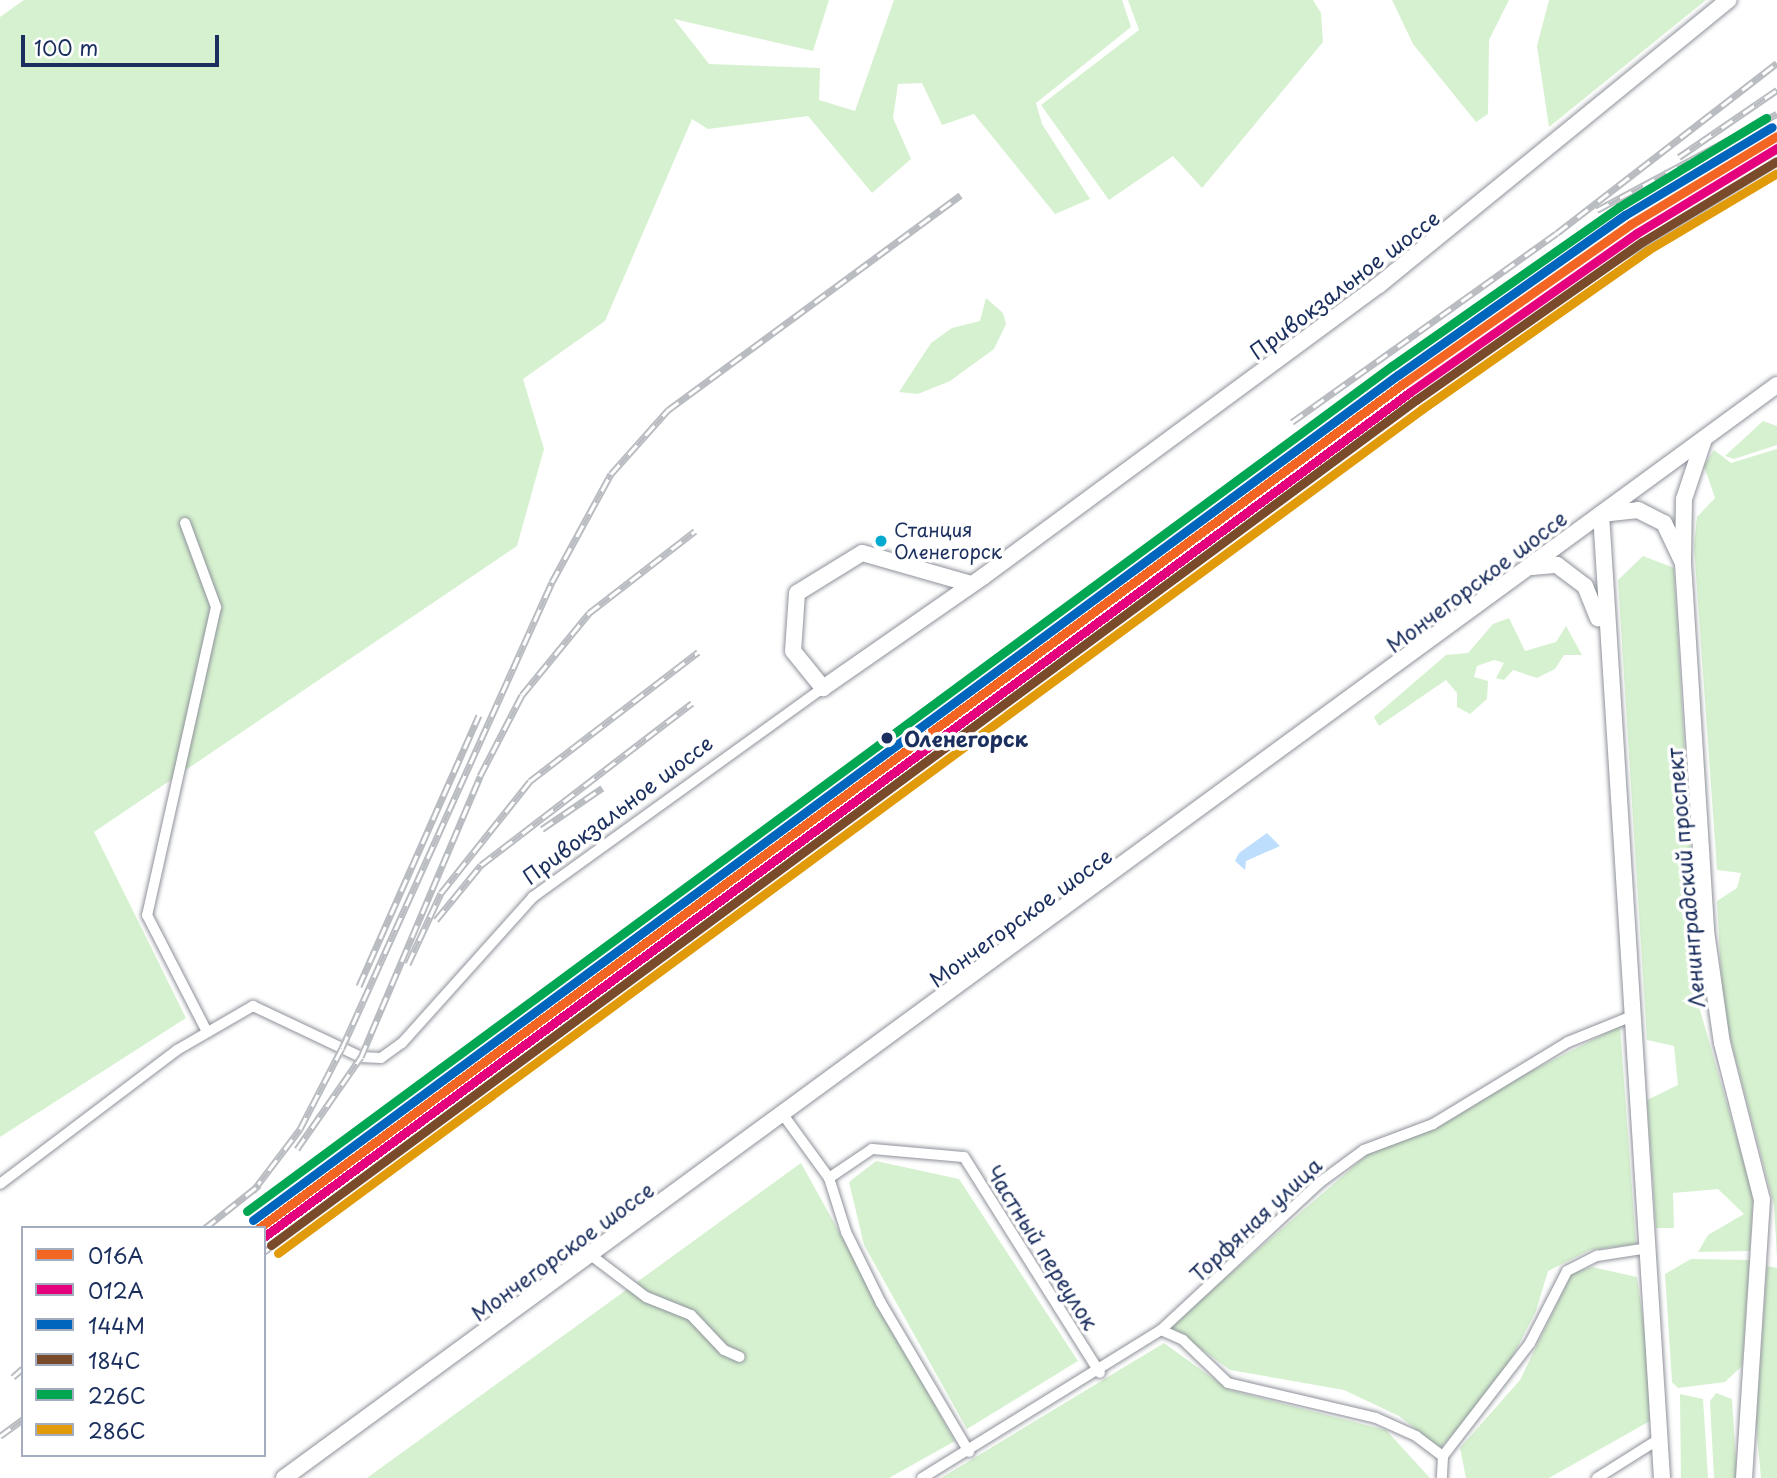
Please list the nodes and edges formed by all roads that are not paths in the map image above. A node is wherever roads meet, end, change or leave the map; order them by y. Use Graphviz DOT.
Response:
graph roads {
  1 [pos="1728,0"];
  2 [pos="1777,385"];
  3 [pos="1704,439"];
  4 [pos="1601,514"];
  5 [pos="185,523"];
  6 [pos="1683,563"];
  7 [pos="1532,567"];
  8 [pos="971,584"];
  9 [pos="1603,632"];
  10 [pos="823,688"];
  11 [pos="1630,1017"];
  12 [pos="206,1030"];
  13 [pos="784,1116"];
  14 [pos="829,1178"];
  15 [pos="0,1184"];
  16 [pos="1648,1248"];
  17 [pos="592,1256"];
  18 [pos="1161,1330"];
  19 [pos="740,1357"];
  20 [pos="1100,1373"];
  21 [pos="1659,1439"];
  22 [pos="969,1451"];
  23 [pos="1443,1456"];
  24 [pos="285,1478"];
  25 [pos="922,1478"];
  26 [pos="1442,1478"];
  27 [pos="1597,1478"];
  28 [pos="1662,1478"];
  29 [pos="1744,1478"];
  1 -- 8 [label="street, Привокзальное шоссе"];
  2 -- 3 [label="street, Мончегорское шоссе"];
  3 -- 4 [label="street, Мончегорское шоссе"];
  3 -- 6 [label="street, Ленинградский проспект"];
  4 -- 6 [label="street"];
  4 -- 7 [label="street, Мончегорское шоссе"];
  4 -- 9 [label="street"];
  5 -- 12 [label="street"];
  6 -- 29 [label="street, Ленинградский проспект"];
  7 -- 9 [label="street"];
  7 -- 13 [label="street, Мончегорское шоссе"];
  8 -- 10 [label="street, Привокзальное шоссе"];
  8 -- 10 [label="street"];
  9 -- 11 [label="street"];
  10 -- 12 [label="street, Привокзальное шоссе"];
  11 -- 16 [label="street"];
  11 -- 18 [label="street, Торфяная улица"];
  12 -- 15 [label="street"];
  13 -- 14 [label="street"];
  13 -- 17 [label="street, Мончегорское шоссе"];
  14 -- 20 [label="street, Частный переулок"];
  14 -- 22 [label="street"];
  16 -- 21 [label="street"];
  16 -- 23 [label="street"];
  17 -- 19 [label="street"];
  17 -- 24 [label="street, Мончегорское шоссе"];
  18 -- 20 [label="street, Торфяная улица"];
  18 -- 23 [label="street"];
  20 -- 22 [label="street, Торфяная улица"];
  21 -- 27 [label="street"];
  21 -- 28 [label="street"];
  22 -- 25 [label="street, Торфяная улица"];
  23 -- 26 [label="street"];
}
